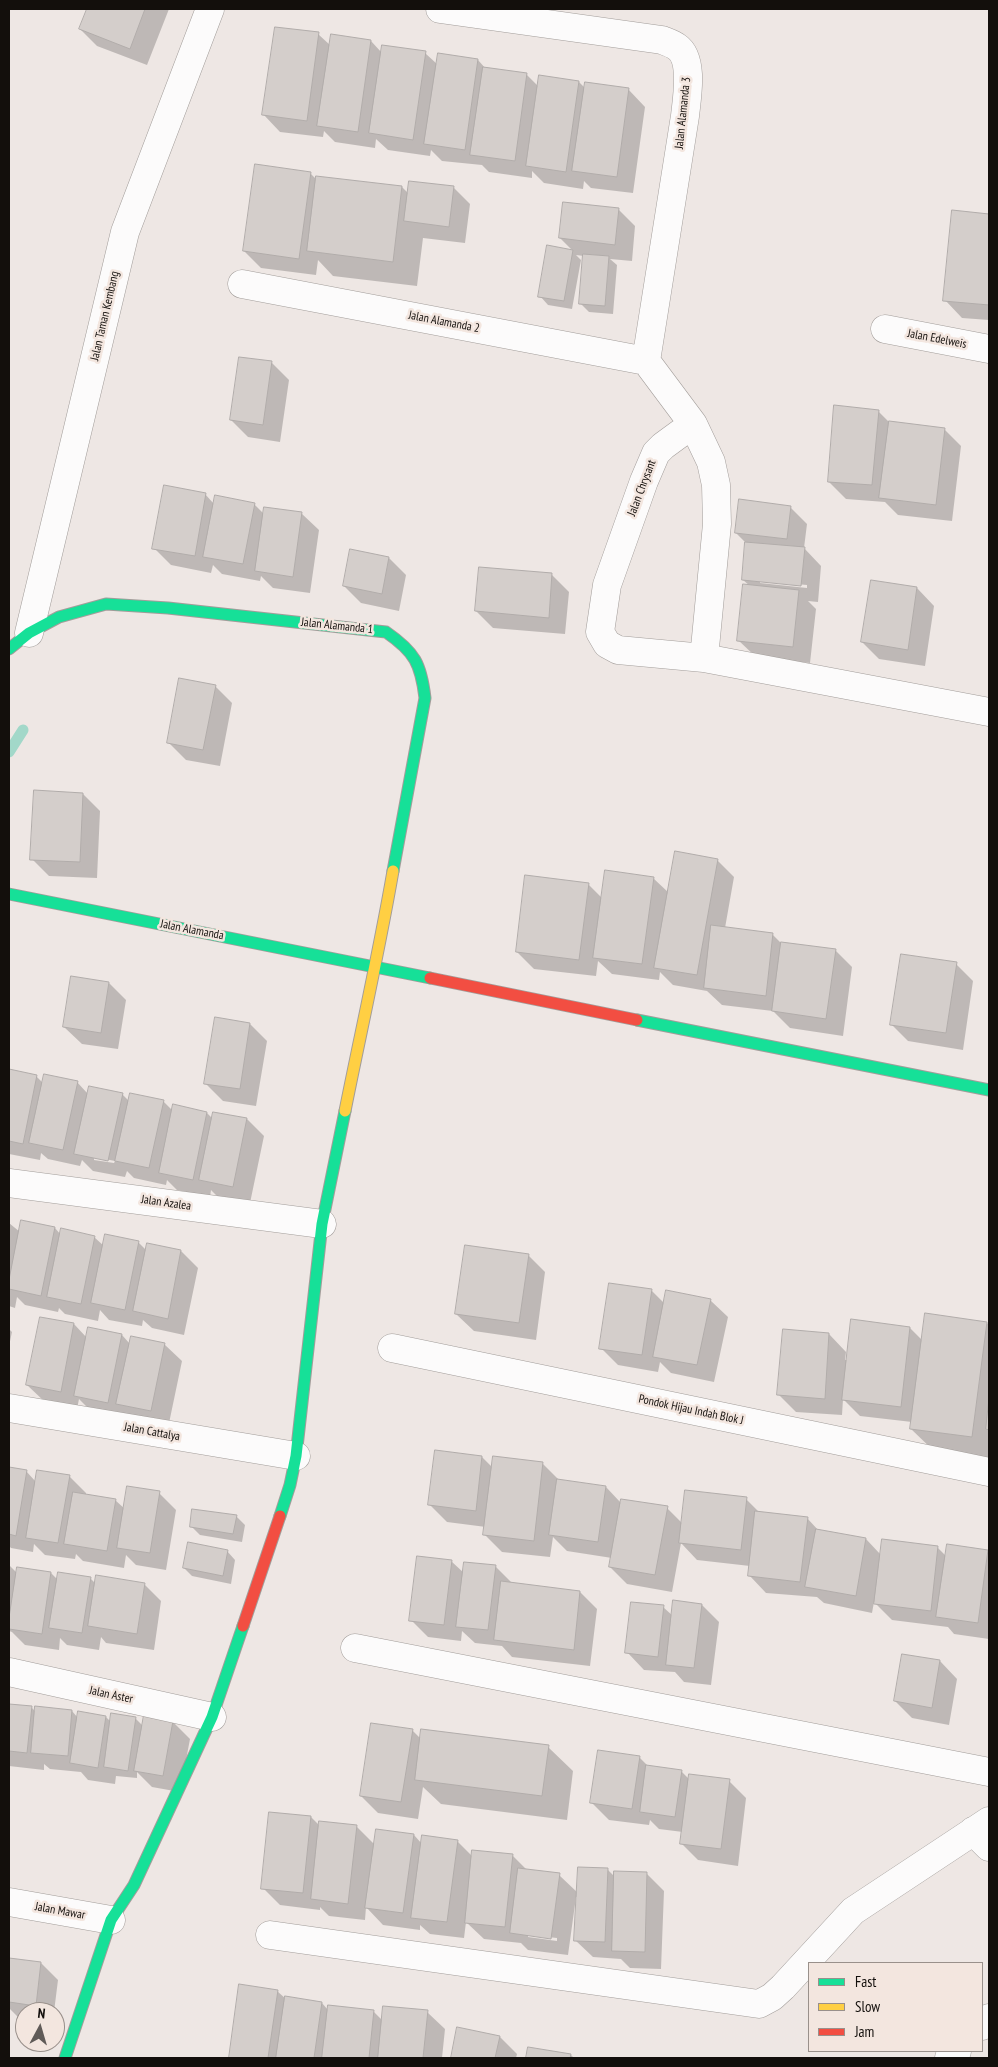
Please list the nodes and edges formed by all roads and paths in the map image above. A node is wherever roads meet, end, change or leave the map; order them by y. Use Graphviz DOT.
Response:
graph roads {
  1 [pos="210,9"];
  2 [pos="440,9"];
  3 [pos="242,284"];
  4 [pos="885,330"];
  5 [pos="989,349"];
  6 [pos="646,361"];
  7 [pos="693,424"];
  8 [pos="19,641"];
  9 [pos="704,658"];
  10 [pos="989,712"];
  11 [pos="9,894"];
  12 [pos="376,967"];
  13 [pos="989,1090"];
  14 [pos="9,1183"];
  15 [pos="322,1224"];
  16 [pos="392,1348"];
  17 [pos="9,1408"];
  18 [pos="296,1456"];
  19 [pos="989,1472"];
  20 [pos="355,1648"];
  21 [pos="9,1672"];
  22 [pos="212,1717"];
  23 [pos="989,1772"];
  24 [pos="984,1833"];
  25 [pos="9,1902"];
  26 [pos="111,1920"];
  27 [pos="270,1934"];
  28 [pos="65,2058"];
  1 -- 8 [label="street, Jalan Taman Kembang"];
  2 -- 6 [label="street, Jalan Alamanda 3"];
  3 -- 6 [label="street, Jalan Alamanda 2"];
  4 -- 5 [label="street, Jalan Edelweis"];
  6 -- 7 [label="street"];
  7 -- 9 [label="street"];
  7 -- 9 [label="street, Jalan Chrysant"];
  8 -- 12 [label="street, Jalan Alamanda 1"];
  9 -- 10 [label="street, Jalan Chrysant"];
  11 -- 12 [label="street, Jalan Alamanda"];
  12 -- 13 [label="street, Jalan Alamanda"];
  12 -- 15 [label="street, Jalan Alamanda 1"];
  14 -- 15 [label="street, Jalan Azalea"];
  15 -- 18 [label="street, Jalan Alamanda 1"];
  16 -- 19 [label="street, Pondok Hijau Indah Blok J"];
  17 -- 18 [label="street, Jalan Cattalya"];
  18 -- 22 [label="street, Jalan Alamanda 1"];
  20 -- 23 [label="street"];
  21 -- 22 [label="street, Jalan Aster"];
  22 -- 26 [label="street, Jalan Alamanda 1"];
  24 -- 27 [label="street"];
  25 -- 26 [label="street, Jalan Mawar"];
  26 -- 28 [label="street, Jalan Alamanda 1"];
}
